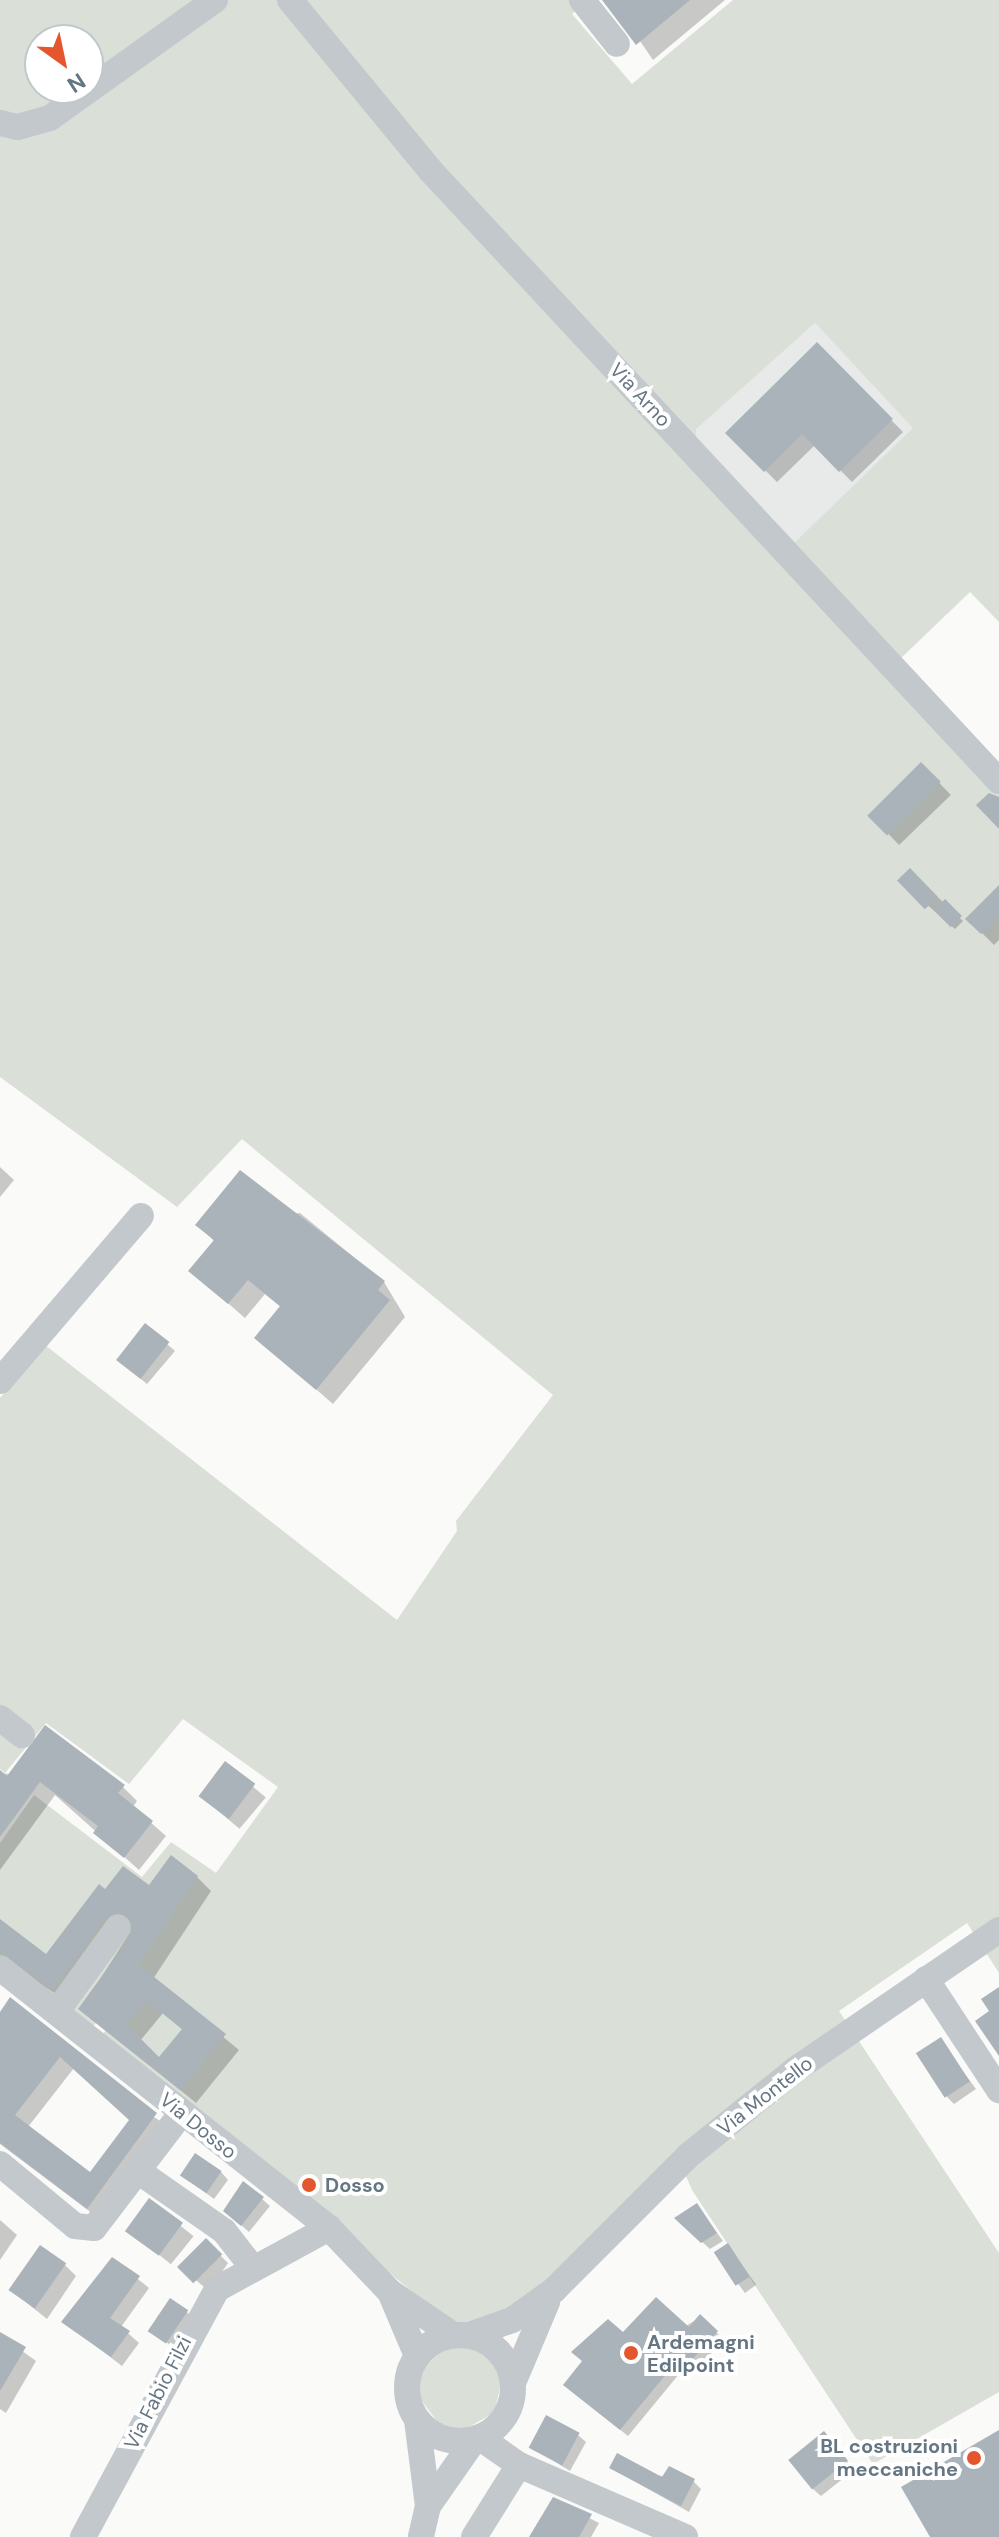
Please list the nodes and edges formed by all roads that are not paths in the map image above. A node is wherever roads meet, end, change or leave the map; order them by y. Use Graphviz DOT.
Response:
graph roads {
  1 [pos="215,0"];
  2 [pos="290,0"];
  3 [pos="582,0"];
  4 [pos="617,44"];
  5 [pos="0,123"];
  6 [pos="999,781"];
  7 [pos="141,1216"];
  8 [pos="0,1381"];
  9 [pos="0,1718"];
  10 [pos="22,1735"];
  11 [pos="118,1927"];
  12 [pos="999,1930"];
  13 [pos="0,1968"];
  14 [pos="926,1979"];
  15 [pos="58,2010"];
  16 [pos="999,2090"];
  17 [pos="181,2114"];
  18 [pos="0,2164"];
  19 [pos="138,2171"];
  20 [pos="329,2228"];
  21 [pos="252,2267"];
  22 [pos="554,2290"];
  23 [pos="390,2292"];
  24 [pos="461,2335"];
  25 [pos="417,2356"];
  26 [pos="513,2383"];
  27 [pos="417,2420"];
  28 [pos="502,2420"];
  29 [pos="477,2438"];
  30 [pos="519,2465"];
  31 [pos="428,2506"];
  32 [pos="83,2537"];
  33 [pos="421,2537"];
  34 [pos="474,2537"];
  35 [pos="685,2537"];
  1 -- 5 [label="street"];
  2 -- 6 [label="street, Via Arno"];
  3 -- 4 [label="street"];
  7 -- 8 [label="street"];
  9 -- 10 [label="street"];
  11 -- 15 [label="street"];
  12 -- 14 [label="street, Via Montello"];
  13 -- 15 [label="street, Via Dosso"];
  14 -- 16 [label="street"];
  14 -- 22 [label="street, Via Montello"];
  15 -- 17 [label="street, Via Dosso"];
  17 -- 19 [label="street"];
  17 -- 20 [label="street, Via Dosso"];
  18 -- 19 [label="street"];
  19 -- 21 [label="street"];
  20 -- 21 [label="street, Via Fabio Filzi"];
  20 -- 23 [label="street, Via Dosso"];
  21 -- 32 [label="street, Via Fabio Filzi"];
  22 -- 24 [label="street, Via Montello"];
  22 -- 26 [label="street, Via Montello"];
  23 -- 24 [label="street, Via Dosso"];
  23 -- 25 [label="street, Via Dosso"];
  24 -- 25 [label="street"];
  24 -- 26 [label="street"];
  25 -- 27 [label="street"];
  26 -- 28 [label="street"];
  27 -- 29 [label="street"];
  27 -- 31 [label="street"];
  28 -- 29 [label="street"];
  28 -- 30 [label="street"];
  29 -- 30 [label="street"];
  29 -- 31 [label="street"];
  30 -- 34 [label="street"];
  30 -- 35 [label="street"];
  31 -- 33 [label="street"];
}
